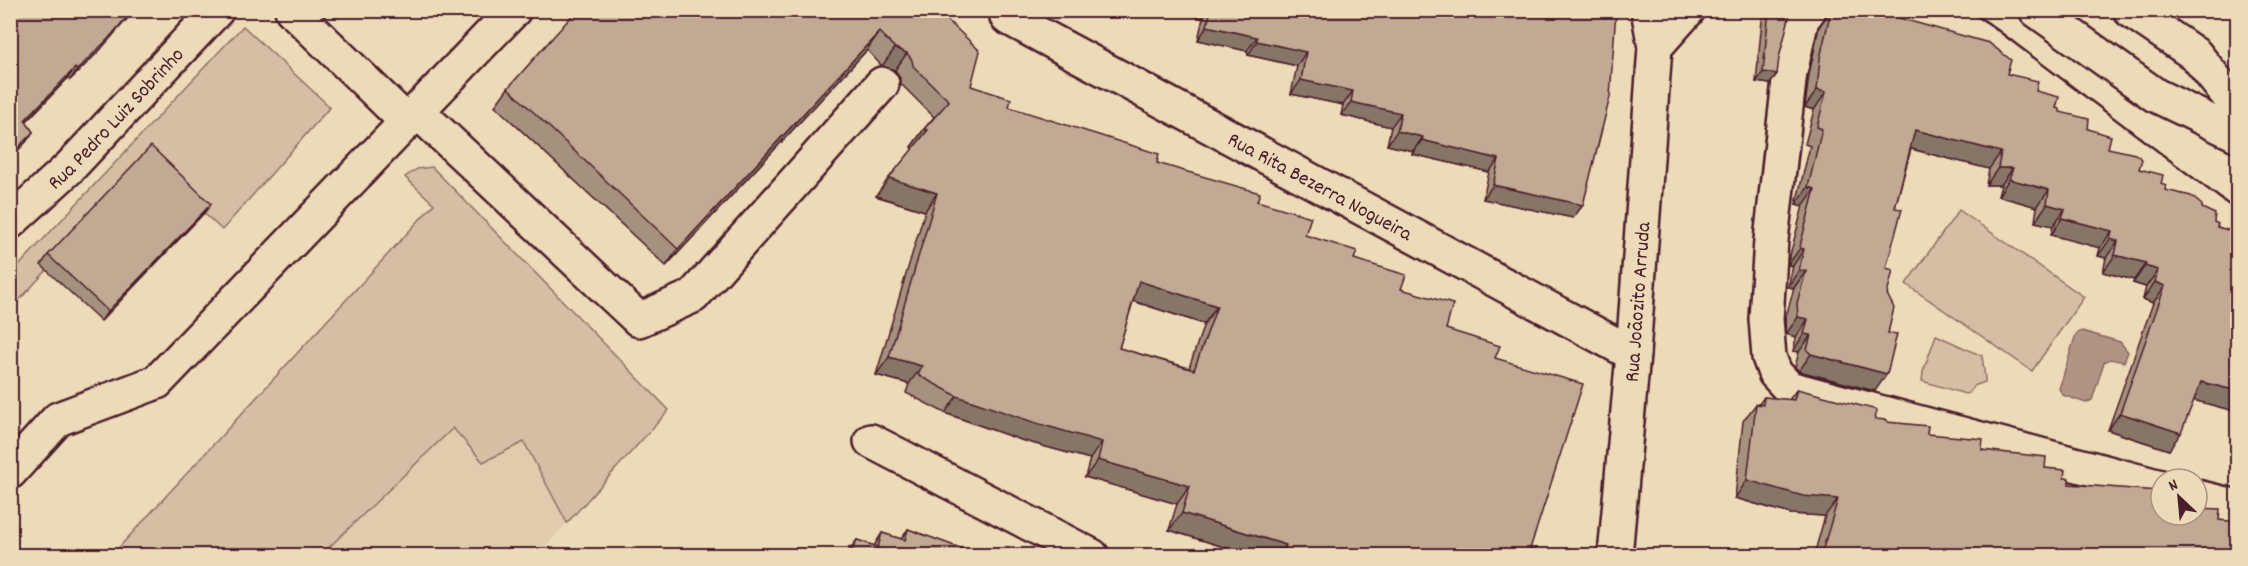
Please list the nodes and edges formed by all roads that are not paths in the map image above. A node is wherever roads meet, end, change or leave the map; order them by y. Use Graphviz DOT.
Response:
graph roads {
  1 [pos="217,10"];
  2 [pos="292,10"];
  3 [pos="514,10"];
  4 [pos="1648,10"];
  5 [pos="1688,10"];
  6 [pos="1809,10"];
  7 [pos="1902,10"];
  8 [pos="2036,10"];
  9 [pos="2130,10"];
  10 [pos="1007,17"];
  11 [pos="1655,47"];
  12 [pos="882,84"];
  13 [pos="2238,108"];
  14 [pos="412,117"];
  15 [pos="2238,135"];
  16 [pos="10,222"];
  17 [pos="2238,234"];
  18 [pos="1633,354"];
  19 [pos="872,441"];
  20 [pos="10,472"];
  21 [pos="2149,484"];
  22 [pos="2209,500"];
  23 [pos="2238,507"];
  24 [pos="1092,555"];
  25 [pos="1615,555"];
  1 -- 16 [label="street, Rua Pedro Luiz Sobrinho"];
  2 -- 14 [label="street"];
  3 -- 14 [label="street"];
  4 -- 11 [label="street, Rua Joãozito Arruda"];
  5 -- 11 [label="street"];
  6 -- 21 [label="street"];
  7 -- 17 [label="street"];
  8 -- 15 [label="street"];
  9 -- 13 [label="street"];
  10 -- 18 [label="street, Rua Rita Bezerra Nogueira"];
  11 -- 18 [label="street, Rua Joãozito Arruda"];
  12 -- 14 [label="street"];
  14 -- 20 [label="street"];
  18 -- 25 [label="street, Rua Joãozito Arruda"];
  19 -- 24 [label="street"];
  22 -- 23 [label="street"];
}
